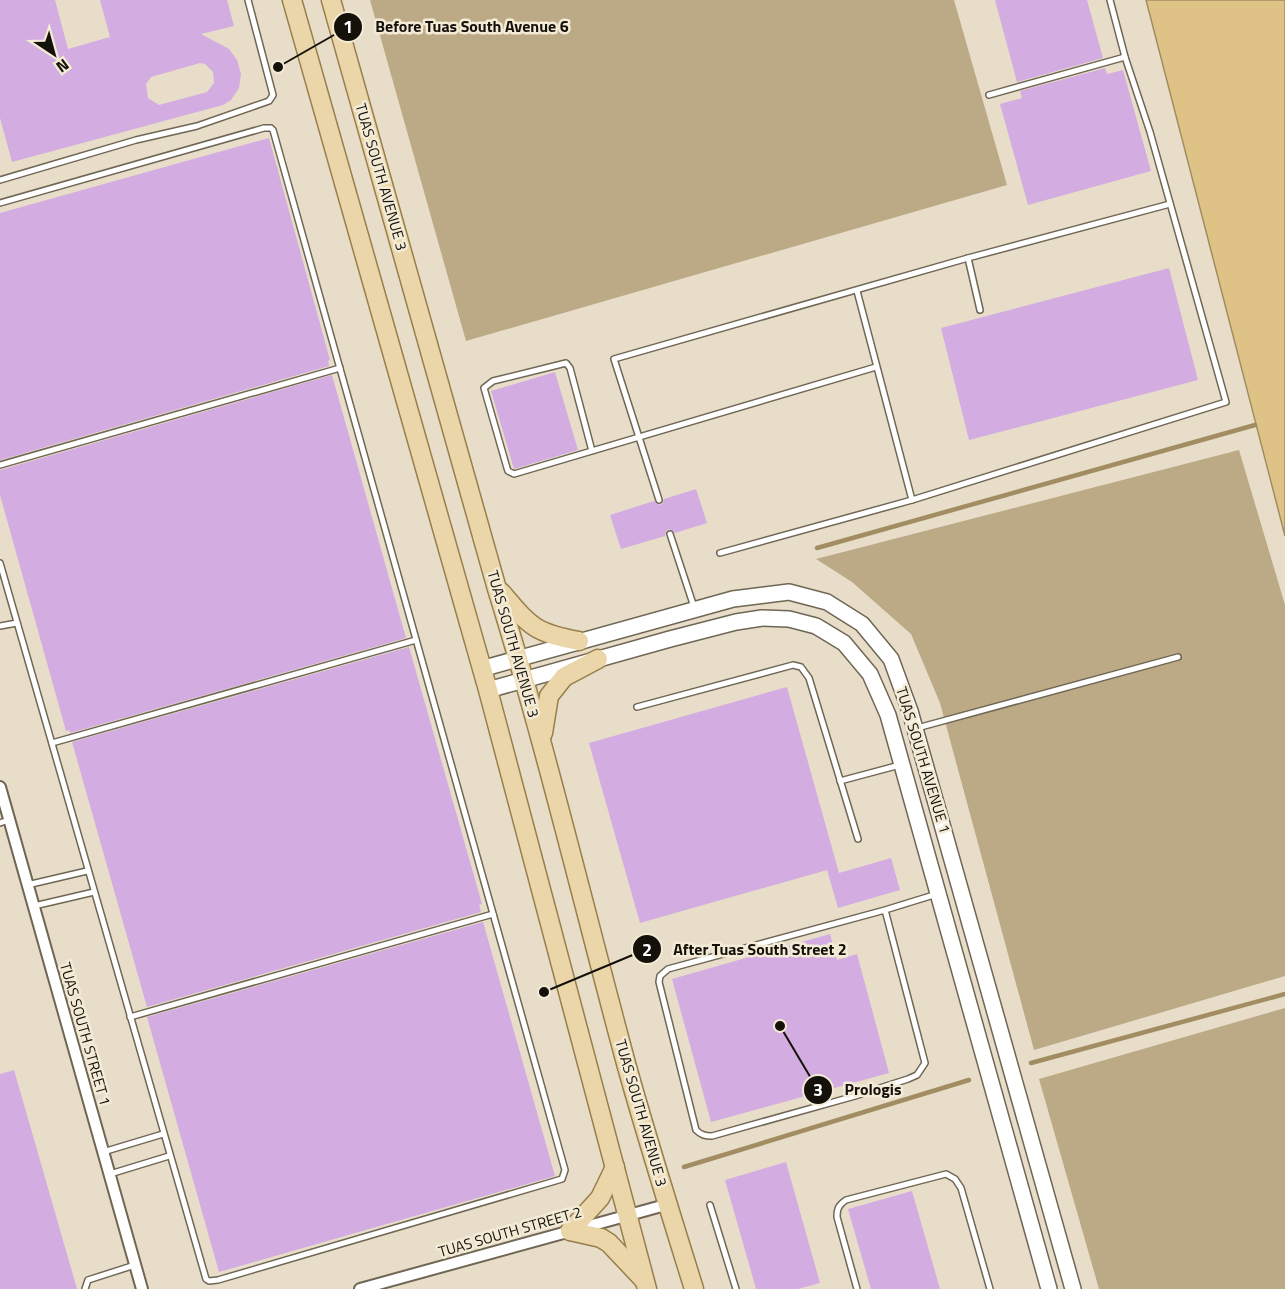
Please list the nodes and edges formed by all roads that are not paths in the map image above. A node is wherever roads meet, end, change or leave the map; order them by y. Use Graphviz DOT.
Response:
graph roads {
  1 [pos="248,0"];
  2 [pos="292,0"];
  3 [pos="332,0"];
  4 [pos="1110,0"];
  5 [pos="1125,57"];
  6 [pos="989,95"];
  7 [pos="0,180"];
  8 [pos="0,203"];
  9 [pos="1170,204"];
  10 [pos="968,258"];
  11 [pos="856,291"];
  12 [pos="980,310"];
  13 [pos="876,366"];
  14 [pos="340,368"];
  15 [pos="639,436"];
  16 [pos="592,451"];
  17 [pos="0,465"];
  18 [pos="659,500"];
  19 [pos="912,500"];
  20 [pos="670,534"];
  21 [pos="720,553"];
  22 [pos="0,563"];
  23 [pos="496,586"];
  24 [pos="9,598"];
  25 [pos="0,600"];
  26 [pos="695,610"];
  27 [pos="17,623"];
  28 [pos="0,626"];
  29 [pos="416,640"];
  30 [pos="579,641"];
  31 [pos="518,657"];
  32 [pos="1178,657"];
  33 [pos="598,659"];
  34 [pos="481,669"];
  35 [pos="524,678"];
  36 [pos="488,690"];
  37 [pos="637,707"];
  38 [pos="915,728"];
  39 [pos="52,743"];
  40 [pos="544,751"];
  41 [pos="902,764"];
  42 [pos="840,781"];
  43 [pos="0,787"];
  44 [pos="4,822"];
  45 [pos="858,840"];
  46 [pos="87,871"];
  47 [pos="27,885"];
  48 [pos="94,892"];
  49 [pos="938,894"];
  50 [pos="33,906"];
  51 [pos="885,910"];
  52 [pos="493,914"];
  53 [pos="130,1017"];
  54 [pos="163,1134"];
  55 [pos="103,1152"];
  56 [pos="169,1156"];
  57 [pos="615,1167"];
  58 [pos="110,1174"];
  59 [pos="669,1204"];
  60 [pos="710,1205"];
  61 [pos="628,1215"];
  62 [pos="570,1231"];
  63 [pos="135,1264"];
  64 [pos="645,1285"];
  65 [pos="85,1289"];
  66 [pos="142,1289"];
  67 [pos="360,1289"];
  68 [pos="694,1289"];
  69 [pos="736,1289"];
  70 [pos="857,1289"];
  71 [pos="990,1289"];
  72 [pos="1049,1289"];
  73 [pos="1073,1289"];
  1 -- 7 [label="lane"];
  2 -- 34 [label="main road"];
  3 -- 23 [label="main road, TUAS SOUTH AVENUE 3"];
  4 -- 5 [label="lane"];
  5 -- 6 [label="lane"];
  5 -- 9 [label="lane"];
  8 -- 14 [label="lane"];
  9 -- 10 [label="lane"];
  9 -- 19 [label="lane"];
  10 -- 11 [label="lane"];
  10 -- 12 [label="lane"];
  11 -- 13 [label="lane"];
  11 -- 15 [label="lane"];
  13 -- 15 [label="lane"];
  13 -- 19 [label="lane"];
  14 -- 17 [label="lane"];
  14 -- 29 [label="lane"];
  15 -- 16 [label="lane"];
  15 -- 18 [label="lane"];
  16 -- 16 [label="lane"];
  19 -- 21 [label="lane"];
  20 -- 26 [label="lane"];
  22 -- 24 [label="lane"];
  23 -- 30 [label="main road"];
  23 -- 31 [label="main road, TUAS SOUTH AVENUE 3"];
  24 -- 25 [label="lane"];
  24 -- 27 [label="lane"];
  26 -- 30 [label="main road, TUAS SOUTH AVENUE 1"];
  26 -- 38 [label="main road, TUAS SOUTH AVENUE 1"];
  27 -- 28 [label="lane"];
  27 -- 39 [label="lane"];
  29 -- 39 [label="lane"];
  29 -- 52 [label="lane"];
  30 -- 31 [label="main road, TUAS SOUTH AVENUE 1"];
  31 -- 34 [label="main road, TUAS SOUTH AVENUE 1"];
  31 -- 35 [label="main road, TUAS SOUTH AVENUE 3"];
  32 -- 38 [label="lane"];
  33 -- 35 [label="main road, TUAS SOUTH AVENUE 1"];
  33 -- 40 [label="main road"];
  33 -- 41 [label="main road, TUAS SOUTH AVENUE 1"];
  34 -- 36 [label="main road"];
  35 -- 36 [label="main road, TUAS SOUTH AVENUE 1"];
  35 -- 40 [label="main road, TUAS SOUTH AVENUE 3"];
  36 -- 57 [label="main road"];
  37 -- 42 [label="lane"];
  38 -- 73 [label="main road, TUAS SOUTH AVENUE 1"];
  39 -- 46 [label="lane"];
  40 -- 59 [label="main road, TUAS SOUTH AVENUE 3"];
  41 -- 42 [label="lane"];
  41 -- 49 [label="main road, TUAS SOUTH AVENUE 1"];
  42 -- 45 [label="lane"];
  43 -- 44 [label="street, TUAS SOUTH STREET 1"];
  44 -- 47 [label="street, TUAS SOUTH STREET 1"];
  46 -- 47 [label="lane"];
  46 -- 48 [label="lane"];
  47 -- 50 [label="street, TUAS SOUTH STREET 1"];
  48 -- 50 [label="lane"];
  48 -- 53 [label="lane"];
  49 -- 51 [label="lane"];
  49 -- 72 [label="main road, TUAS SOUTH AVENUE 1"];
  50 -- 55 [label="street, TUAS SOUTH STREET 1"];
  51 -- 51 [label="lane"];
  52 -- 53 [label="lane"];
  52 -- 56 [label="lane"];
  53 -- 54 [label="lane"];
  54 -- 55 [label="lane"];
  54 -- 56 [label="lane"];
  55 -- 58 [label="street, TUAS SOUTH STREET 1"];
  56 -- 58 [label="lane"];
  57 -- 61 [label="main road"];
  57 -- 62 [label="main road"];
  58 -- 63 [label="street, TUAS SOUTH STREET 1"];
  59 -- 61 [label="street, TUAS SOUTH STREET 2"];
  59 -- 68 [label="main road, TUAS SOUTH AVENUE 3"];
  60 -- 69 [label="lane"];
  61 -- 62 [label="street, TUAS SOUTH STREET 2"];
  61 -- 64 [label="main road"];
  62 -- 64 [label="main road"];
  62 -- 67 [label="street, TUAS SOUTH STREET 2"];
  63 -- 65 [label="lane"];
  63 -- 66 [label="street, TUAS SOUTH STREET 1"];
  70 -- 71 [label="lane"];
}
